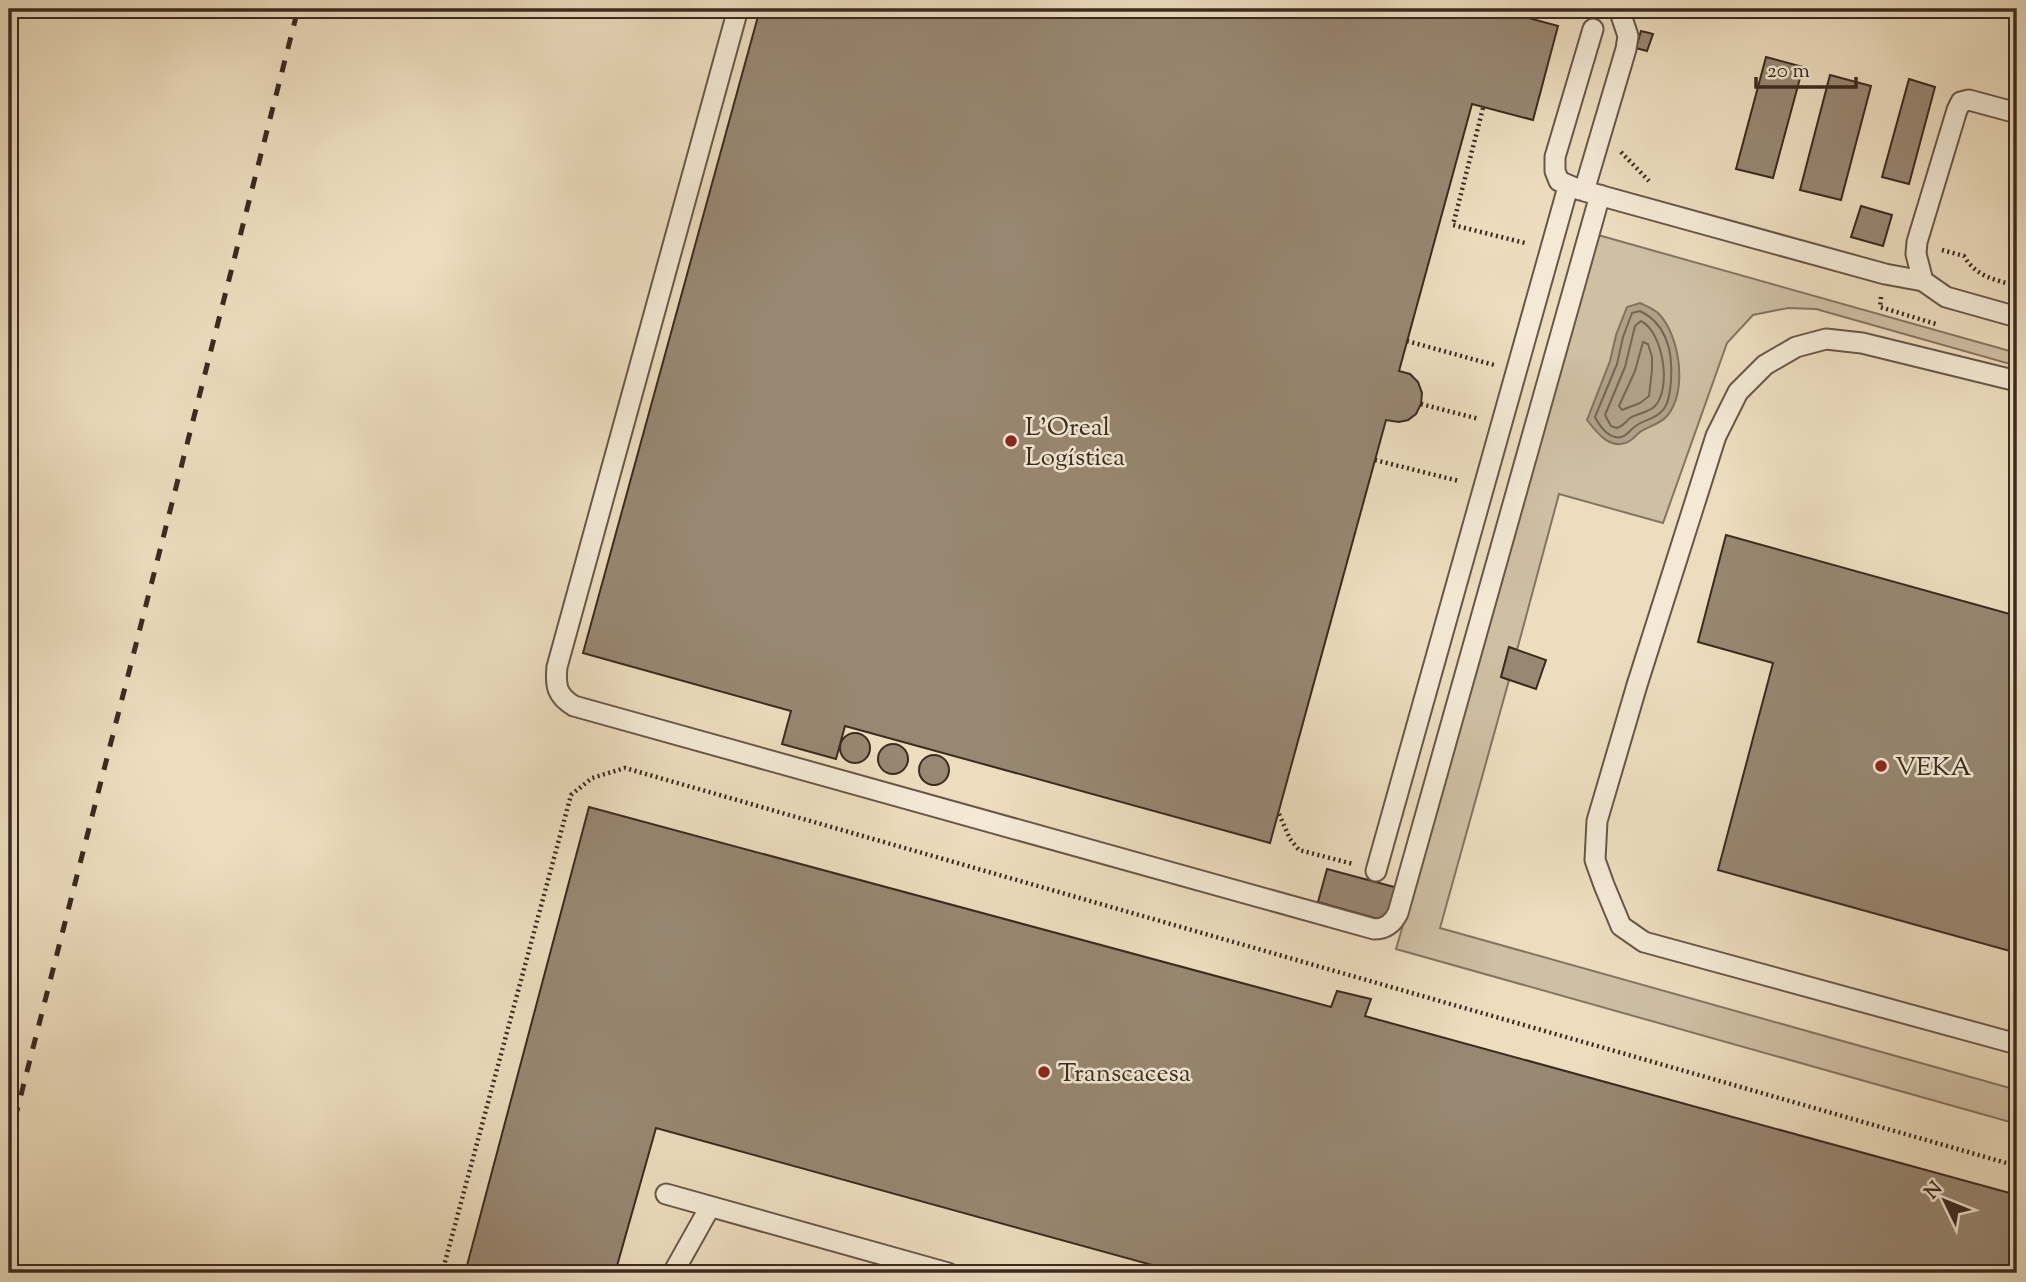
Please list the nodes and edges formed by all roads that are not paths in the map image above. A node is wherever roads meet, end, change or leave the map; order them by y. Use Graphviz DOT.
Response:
graph roads {
  1 [pos="738,9"];
  2 [pos="1619,9"];
  3 [pos="1593,30"];
  4 [pos="2017,113"];
  5 [pos="1584,191"];
  6 [pos="1923,281"];
  7 [pos="2017,317"];
  8 [pos="2017,381"];
  9 [pos="1376,871"];
  10 [pos="2017,1044"];
  11 [pos="667,1194"];
  12 [pos="710,1207"];
  13 [pos="673,1273"];
  14 [pos="948,1273"];
  1 -- 5 [label="lane"];
  2 -- 5 [label="lane"];
  3 -- 5 [label="lane"];
  4 -- 6 [label="lane"];
  5 -- 6 [label="lane"];
  5 -- 9 [label="lane"];
  6 -- 7 [label="lane"];
  8 -- 10 [label="lane"];
  11 -- 12 [label="lane"];
  12 -- 13 [label="lane"];
  12 -- 14 [label="lane"];
}
